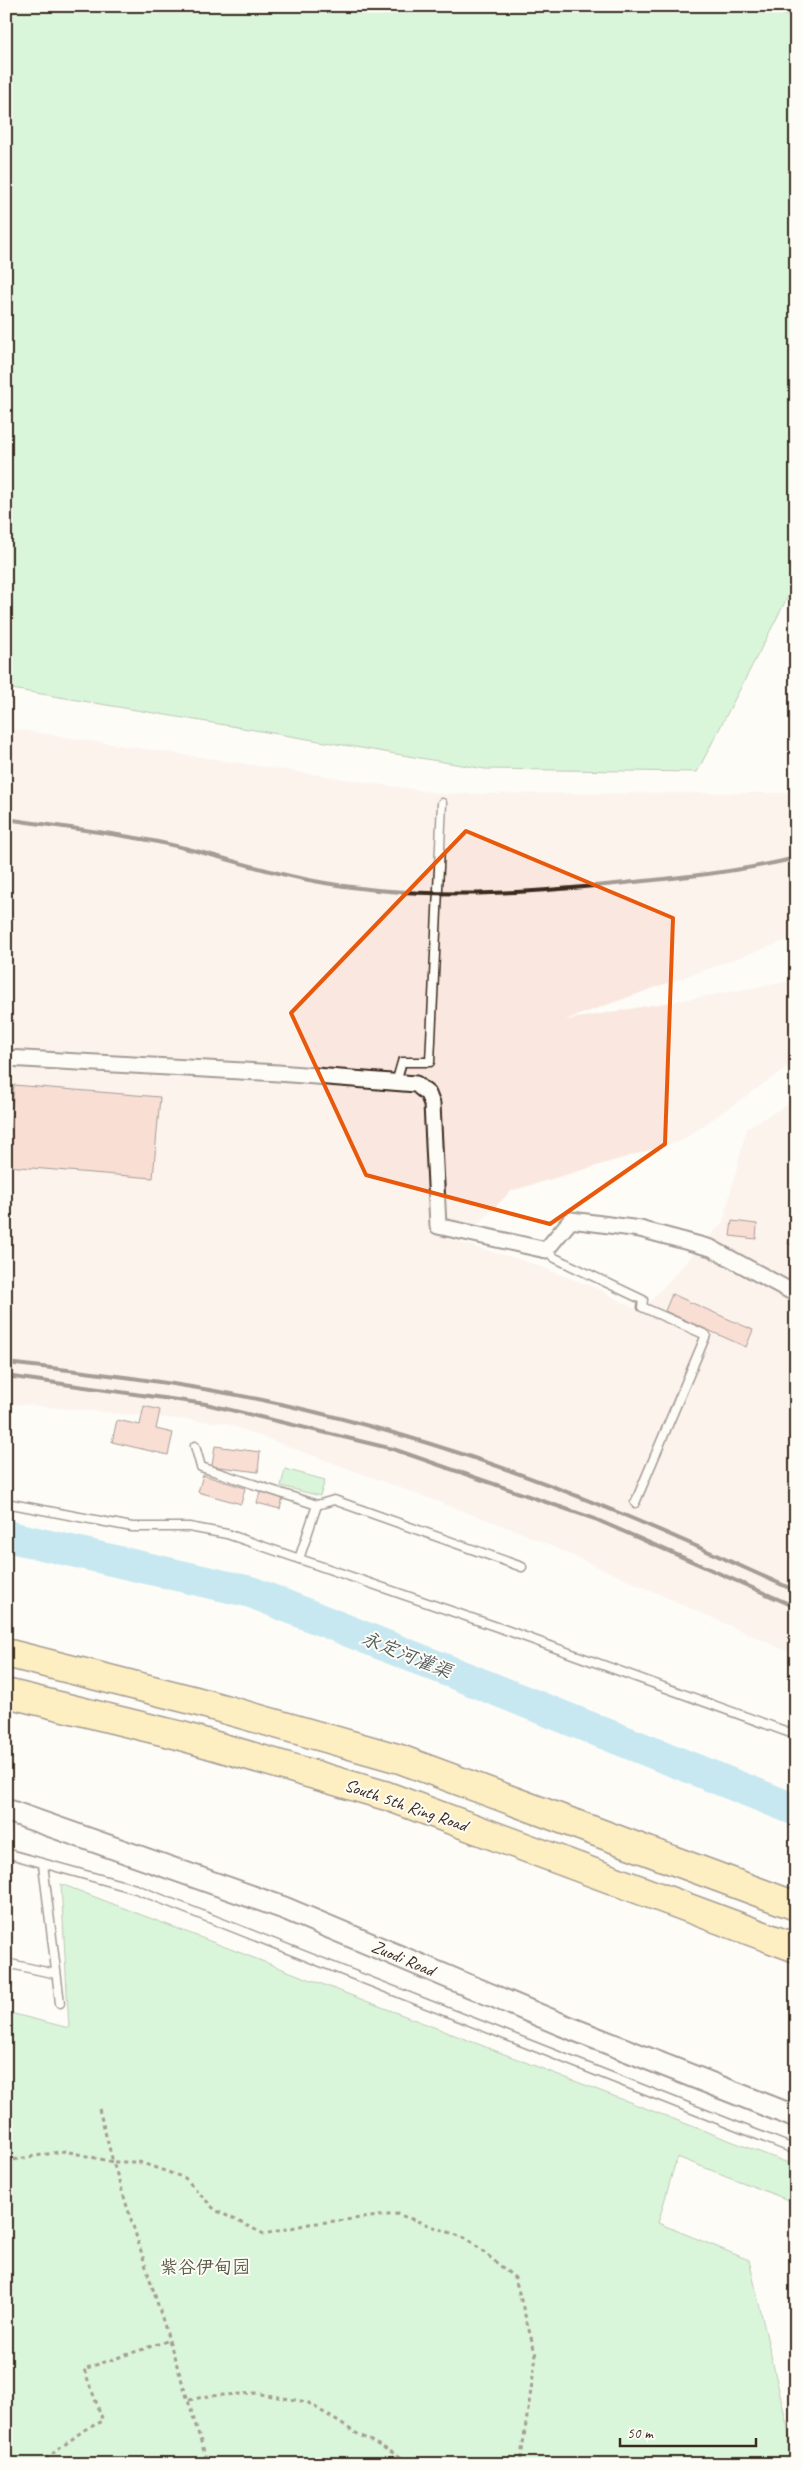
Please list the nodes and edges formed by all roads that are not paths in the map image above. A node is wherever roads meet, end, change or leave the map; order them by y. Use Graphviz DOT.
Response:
graph roads {
  1 [pos="786,6"];
  2 [pos="796,8"];
  3 [pos="442,803"];
  4 [pos="6,1058"];
  5 [pos="396,1083"];
  6 [pos="546,1250"];
  7 [pos="792,1289"];
  8 [pos="195,1446"];
  9 [pos="6,1503"];
  10 [pos="634,1503"];
  11 [pos="317,1504"];
  12 [pos="299,1559"];
  13 [pos="522,1567"];
  14 [pos="6,1653"];
  15 [pos="6,1693"];
  16 [pos="796,1735"];
  17 [pos="6,1810"];
  18 [pos="6,1853"];
  19 [pos="43,1864"];
  20 [pos="796,1906"];
  21 [pos="796,1948"];
  22 [pos="6,1963"];
  23 [pos="56,1974"];
  24 [pos="60,2003"];
  25 [pos="796,2117"];
  26 [pos="796,2150"];
  1 -- 2 [label="street"];
  3 -- 5 [label="lane"];
  4 -- 5 [label="street"];
  5 -- 6 [label="street"];
  6 -- 7 [label="street"];
  6 -- 10 [label="lane"];
  8 -- 11 [label="lane"];
  9 -- 12 [label="lane"];
  11 -- 12 [label="lane"];
  11 -- 13 [label="lane"];
  12 -- 16 [label="lane"];
  14 -- 20 [label="highway"];
  15 -- 21 [label="highway, South 5th Ring Road"];
  17 -- 25 [label="main road, Zuodi Road"];
  18 -- 19 [label="lane"];
  19 -- 23 [label="lane"];
  19 -- 26 [label="lane"];
  22 -- 23 [label="lane"];
  23 -- 24 [label="lane"];
}
